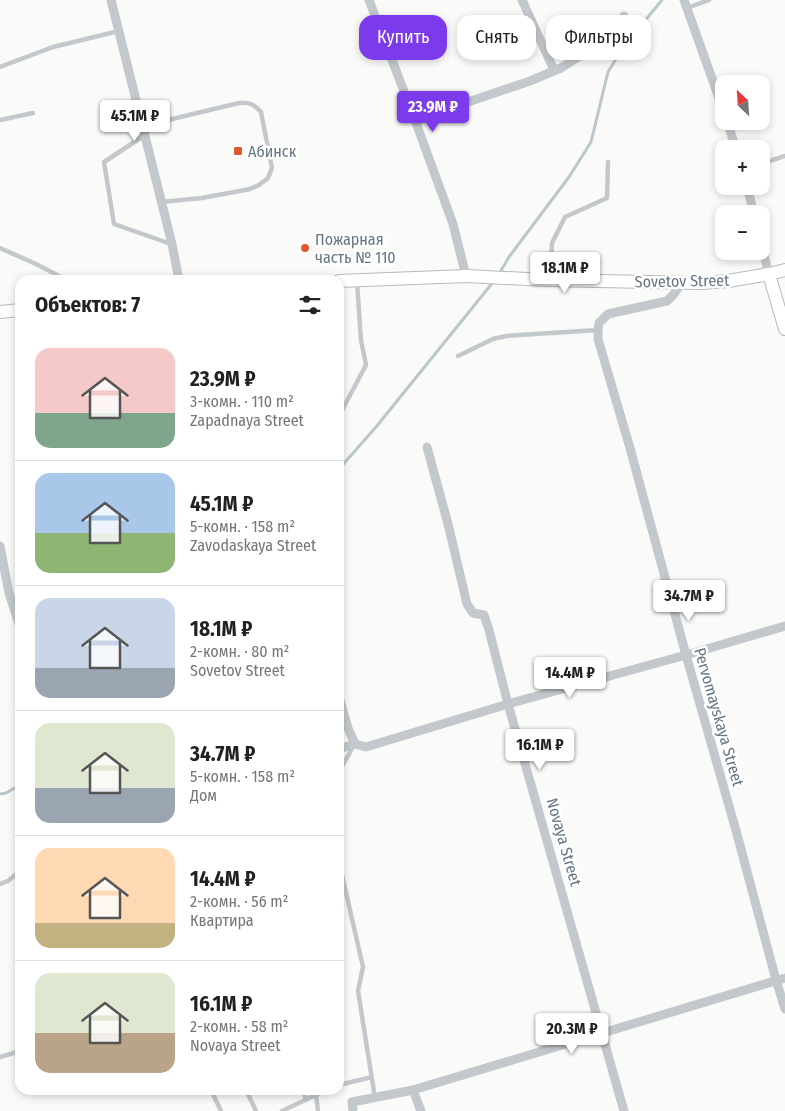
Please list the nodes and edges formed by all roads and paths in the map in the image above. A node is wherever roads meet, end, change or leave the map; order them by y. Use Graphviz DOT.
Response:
graph roads {
  1 [pos="110,0"];
  2 [pos="369,0"];
  3 [pos="522,0"];
  4 [pos="709,0"];
  5 [pos="686,4"];
  6 [pos="119,32"];
  7 [pos="574,60"];
  8 [pos="0,67"];
  9 [pos="554,70"];
  10 [pos="715,86"];
  11 [pos="33,113"];
  12 [pos="0,120"];
  13 [pos="415,120"];
  14 [pos="144,130"];
  15 [pos="785,156"];
  16 [pos="770,161"];
  17 [pos="608,162"];
  18 [pos="161,202"];
  19 [pos="172,244"];
  20 [pos="0,248"];
  21 [pos="765,260"];
  22 [pos="785,270"];
  23 [pos="769,274"];
  24 [pos="57,275"];
  25 [pos="177,275"];
  26 [pos="466,276"];
  27 [pos="357,280"];
  28 [pos="547,280"];
  29 [pos="344,281"];
  30 [pos="681,283"];
  31 [pos="15,310"];
  32 [pos="0,312"];
  33 [pos="785,328"];
  34 [pos="598,330"];
  35 [pos="458,356"];
  36 [pos="344,407"];
  37 [pos="426,447"];
  38 [pos="0,546"];
  39 [pos="15,612"];
  40 [pos="785,626"];
  41 [pos="686,655"];
  42 [pos="508,704"];
  43 [pos="344,714"];
  44 [pos="355,744"];
  45 [pos="344,747"];
  46 [pos="344,763"];
  47 [pos="15,875"];
  48 [pos="0,884"];
  49 [pos="344,884"];
  50 [pos="781,979"];
  51 [pos="785,1009"];
  52 [pos="602,1033"];
  53 [pos="15,1052"];
  54 [pos="0,1057"];
  55 [pos="372,1077"];
  56 [pos="344,1084"];
  57 [pos="413,1090"];
  58 [pos="213,1095"];
  59 [pos="248,1095"];
  60 [pos="304,1095"];
  61 [pos="316,1095"];
  62 [pos="375,1098"];
  63 [pos="306,1100"];
  64 [pos="352,1107"];
  65 [pos="221,1111"];
  66 [pos="256,1111"];
  67 [pos="282,1111"];
  68 [pos="318,1111"];
  69 [pos="421,1111"];
  70 [pos="624,1111"];
  1 -- 6 [label="street"];
  2 -- 13 [label="street"];
  3 -- 9 [label="street"];
  4 -- 5 [label="lane"];
  5 -- 10 [label="street"];
  6 -- 8 [label="lane"];
  6 -- 14 [label="street"];
  7 -- 9 [label="street"];
  9 -- 13 [label="street"];
  11 -- 12 [label="lane"];
  13 -- 26 [label="street"];
  14 -- 18 [label="street"];
  14 -- 18 [label="lane"];
  14 -- 19 [label="lane"];
  15 -- 16 [label="lane"];
  17 -- 28 [label="lane"];
  18 -- 19 [label="street"];
  19 -- 25 [label="street"];
  20 -- 24 [label="lane"];
  21 -- 23 [label="street"];
  22 -- 23 [label="main road, Sovetov Street"];
  23 -- 30 [label="main road, Sovetov Street"];
  23 -- 33 [label="main road"];
  26 -- 27 [label="main road, Sovetov Street"];
  26 -- 28 [label="main road, Sovetov Street"];
  27 -- 29 [label="main road, Sovetov Street"];
  27 -- 36 [label="lane"];
  28 -- 30 [label="main road, Sovetov Street"];
  30 -- 34 [label="street"];
  31 -- 32 [label="main road"];
  34 -- 35 [label="lane"];
  34 -- 41 [label="street, Pervomayskaya Street"];
  37 -- 42 [label="street, Novaya Street"];
  38 -- 39 [label="street"];
  40 -- 41 [label="street"];
  41 -- 42 [label="street"];
  41 -- 50 [label="street, Pervomayskaya Street"];
  42 -- 44 [label="street"];
  42 -- 52 [label="street, Novaya Street"];
  43 -- 44 [label="street"];
  44 -- 45 [label="street"];
  44 -- 46 [label="lane"];
  47 -- 48 [label="lane"];
  49 -- 55 [label="lane"];
  50 -- 51 [label="street, Pervomayskaya Street"];
  50 -- 52 [label="street"];
  52 -- 57 [label="street"];
  52 -- 70 [label="street, Novaya Street"];
  53 -- 54 [label="lane"];
  55 -- 56 [label="lane"];
  55 -- 62 [label="lane"];
  57 -- 62 [label="street"];
  57 -- 69 [label="street"];
  58 -- 65 [label="lane"];
  59 -- 66 [label="lane"];
  60 -- 63 [label="lane"];
  61 -- 63 [label="lane"];
  61 -- 68 [label="lane"];
  62 -- 64 [label="street"];
  63 -- 67 [label="lane"];
}
